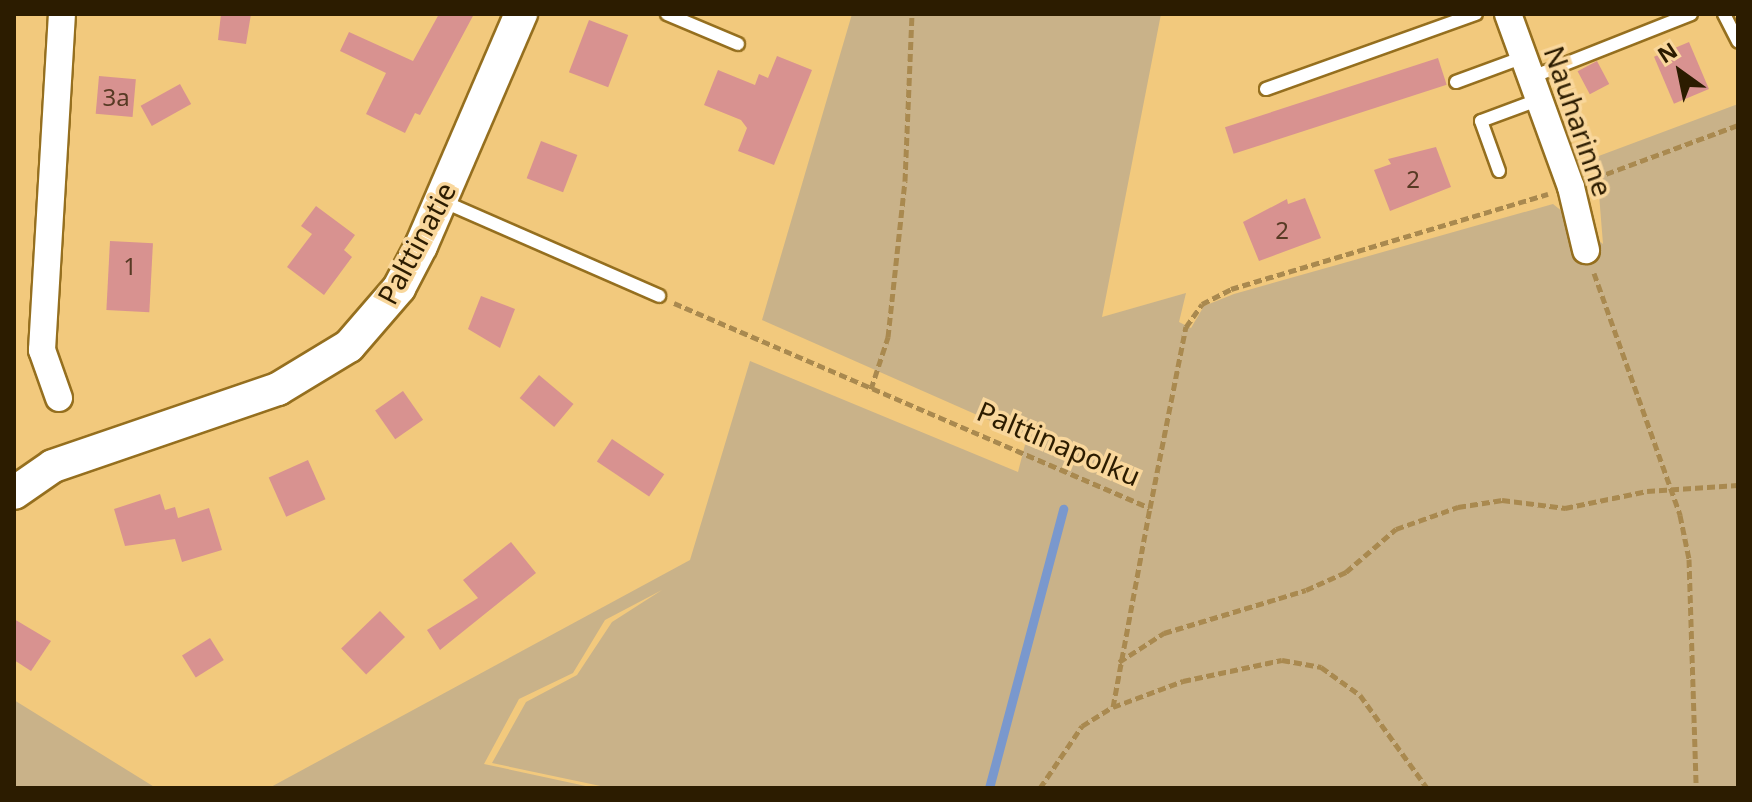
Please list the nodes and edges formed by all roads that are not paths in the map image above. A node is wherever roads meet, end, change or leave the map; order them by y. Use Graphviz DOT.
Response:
graph roads {
  1 [pos="62,14"];
  2 [pos="521,14"];
  3 [pos="667,14"];
  4 [pos="1476,14"];
  5 [pos="1508,14"];
  6 [pos="1691,14"];
  7 [pos="1724,14"];
  8 [pos="1738,42"];
  9 [pos="738,44"];
  10 [pos="1532,77"];
  11 [pos="1456,82"];
  12 [pos="1266,89"];
  13 [pos="1499,171"];
  14 [pos="442,201"];
  15 [pos="1586,250"];
  16 [pos="659,296"];
  17 [pos="59,398"];
  18 [pos="14,493"];
  1 -- 17 [label="street"];
  2 -- 14 [label="street, Palttinatie"];
  3 -- 9 [label="lane"];
  4 -- 12 [label="lane"];
  5 -- 10 [label="street, Nauharinne"];
  6 -- 10 [label="lane"];
  7 -- 8 [label="lane"];
  10 -- 11 [label="lane"];
  10 -- 13 [label="lane"];
  10 -- 15 [label="street, Nauharinne"];
  14 -- 16 [label="lane"];
  14 -- 18 [label="street, Palttinatie"];
}
